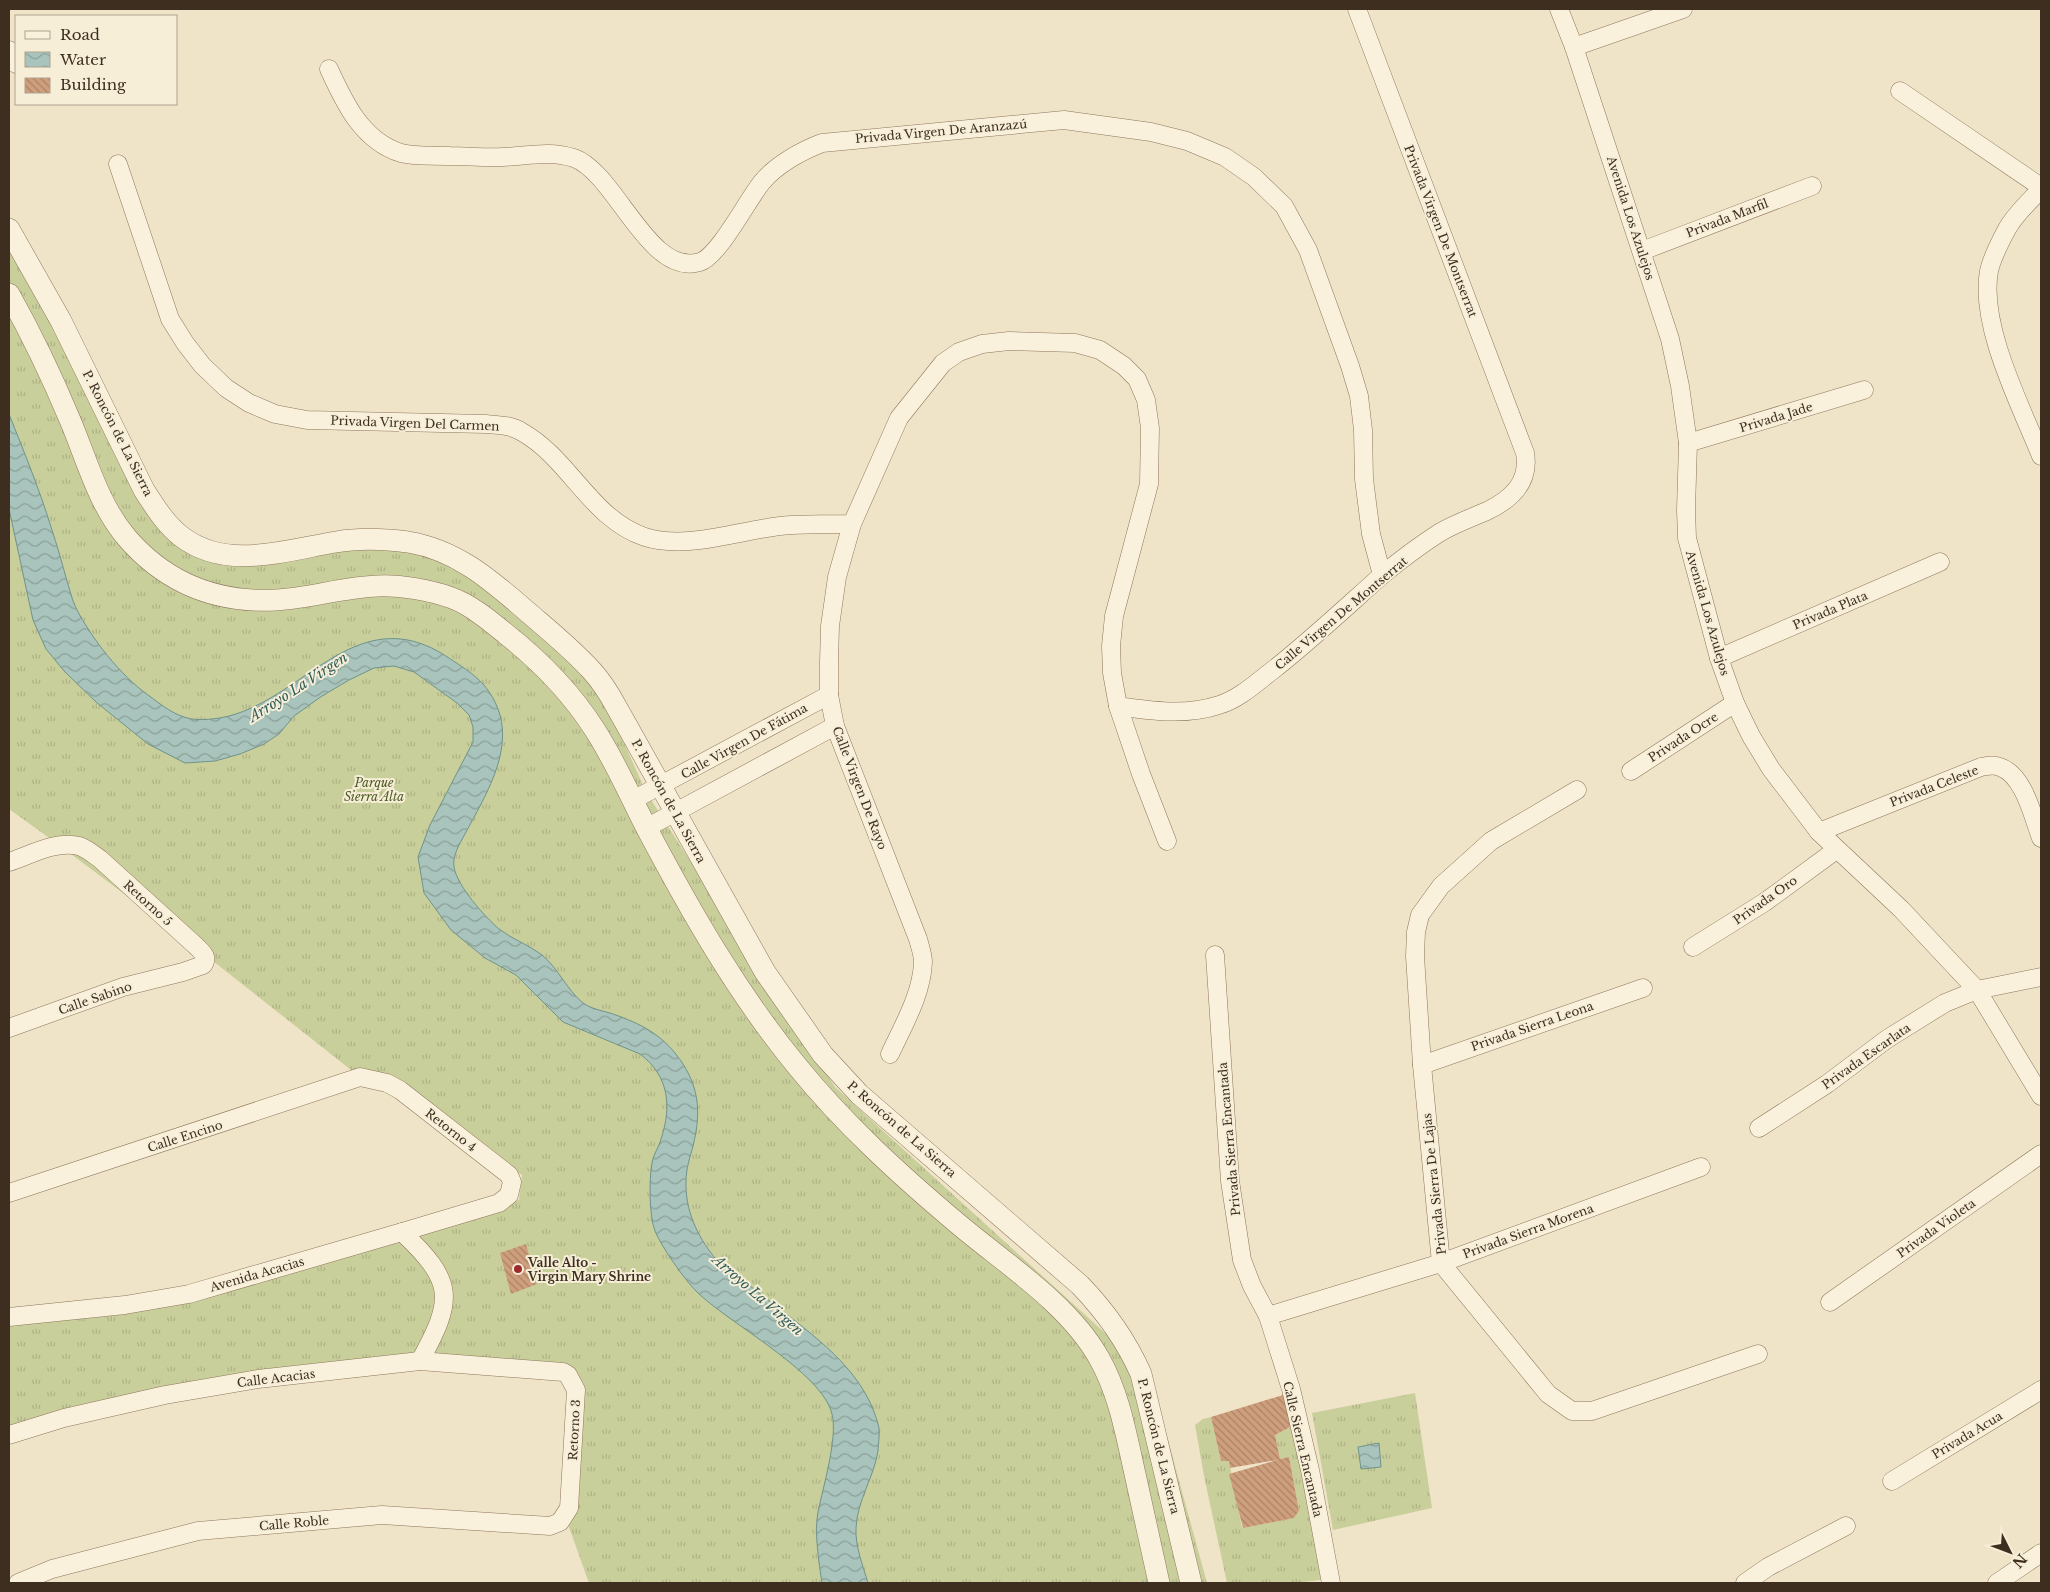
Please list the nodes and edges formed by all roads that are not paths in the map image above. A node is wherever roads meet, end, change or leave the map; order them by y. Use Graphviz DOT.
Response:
graph roads {
  1 [pos="1357,9"];
  2 [pos="1559,9"];
  3 [pos="1683,9"];
  4 [pos="1574,48"];
  5 [pos="9,50"];
  6 [pos="15,62"];
  7 [pos="329,69"];
  8 [pos="1900,91"];
  9 [pos="118,164"];
  10 [pos="1812,186"];
  11 [pos="2041,188"];
  12 [pos="9,229"];
  13 [pos="1642,250"];
  14 [pos="9,294"];
  15 [pos="1864,390"];
  16 [pos="1688,443"];
  17 [pos="1525,453"];
  18 [pos="2041,456"];
  19 [pos="852,524"];
  20 [pos="1940,562"];
  21 [pos="1382,575"];
  22 [pos="1719,658"];
  23 [pos="829,695"];
  24 [pos="1734,703"];
  25 [pos="1118,706"];
  26 [pos="835,726"];
  27 [pos="1631,771"];
  28 [pos="661,786"];
  29 [pos="1577,790"];
  30 [pos="633,800"];
  31 [pos="675,813"];
  32 [pos="646,828"];
  33 [pos="1819,832"];
  34 [pos="2041,838"];
  35 [pos="1166,841"];
  36 [pos="1836,850"];
  37 [pos="9,862"];
  38 [pos="1693,947"];
  39 [pos="1215,955"];
  40 [pos="183,972"];
  41 [pos="2041,977"];
  42 [pos="1644,988"];
  43 [pos="1977,990"];
  44 [pos="9,1028"];
  45 [pos="890,1054"];
  46 [pos="1422,1065"];
  47 [pos="360,1077"];
  48 [pos="2041,1096"];
  49 [pos="1759,1128"];
  50 [pos="2041,1154"];
  51 [pos="1701,1167"];
  52 [pos="9,1193"];
  53 [pos="498,1203"];
  54 [pos="1011,1225"];
  55 [pos="402,1232"];
  56 [pos="990,1250"];
  57 [pos="1441,1263"];
  58 [pos="1830,1302"];
  59 [pos="1268,1316"];
  60 [pos="9,1317"];
  61 [pos="1758,1354"];
  62 [pos="420,1361"];
  63 [pos="548,1371"];
  64 [pos="2041,1390"];
  65 [pos="9,1435"];
  66 [pos="1892,1481"];
  67 [pos="569,1508"];
  68 [pos="1846,1526"];
  69 [pos="2041,1553"];
  70 [pos="18,1583"];
  71 [pos="1159,1583"];
  72 [pos="1191,1583"];
  73 [pos="1330,1583"];
  74 [pos="1745,1583"];
  75 [pos="1998,1583"];
  1 -- 17 [label="street, Privada Virgen De Montserrat"];
  2 -- 4 [label="street, Avenida Los Azulejos"];
  3 -- 4 [label="street"];
  4 -- 13 [label="street, Avenida Los Azulejos"];
  5 -- 6 [label="street"];
  7 -- 21 [label="street, Privada Virgen De Aranzazú"];
  8 -- 11 [label="street"];
  9 -- 19 [label="street, Privada Virgen Del Carmen"];
  10 -- 13 [label="street, Privada Marfil"];
  11 -- 18 [label="street"];
  12 -- 28 [label="street, P. Roncón de La Sierra"];
  13 -- 16 [label="street, Avenida Los Azulejos"];
  14 -- 30 [label="street"];
  15 -- 16 [label="street, Privada Jade"];
  16 -- 22 [label="street, Avenida Los Azulejos"];
  17 -- 21 [label="street, Calle Virgen De Montserrat"];
  19 -- 23 [label="street, Calle Virgen De Rayo"];
  19 -- 25 [label="street, Calle Virgen De Rayo"];
  20 -- 22 [label="street, Privada Plata"];
  21 -- 25 [label="street, Calle Virgen De Montserrat"];
  22 -- 24 [label="street, Avenida Los Azulejos"];
  23 -- 26 [label="street, Calle Virgen De Rayo"];
  23 -- 28 [label="street, Calle Virgen De Fátima"];
  24 -- 27 [label="street, Privada Ocre"];
  24 -- 33 [label="street, Avenida Los Azulejos"];
  25 -- 35 [label="street, Calle Virgen De Rayo"];
  26 -- 31 [label="street"];
  26 -- 45 [label="street, Calle Virgen De Rayo"];
  28 -- 30 [label="street, Calle Virgen De Fátima"];
  28 -- 31 [label="street, P. Roncón de La Sierra"];
  29 -- 46 [label="street, Privada Sierra De Lajas"];
  30 -- 32 [label="street"];
  31 -- 32 [label="street"];
  31 -- 54 [label="street, P. Roncón de La Sierra"];
  32 -- 56 [label="street"];
  33 -- 34 [label="street, Privada Celeste"];
  33 -- 36 [label="street, Avenida Los Azulejos"];
  36 -- 38 [label="street, Privada Oro"];
  36 -- 43 [label="street, Avenida Los Azulejos"];
  37 -- 40 [label="street, Retorno 5"];
  39 -- 59 [label="street, Privada Sierra Encantada"];
  40 -- 44 [label="street, Calle Sabino"];
  41 -- 43 [label="street"];
  42 -- 46 [label="street, Privada Sierra Leona"];
  43 -- 48 [label="street, Avenida Los Azulejos"];
  43 -- 49 [label="street, Privada Escarlata"];
  46 -- 57 [label="street, Privada Sierra De Lajas"];
  47 -- 52 [label="street, Calle Encino"];
  47 -- 53 [label="street, Retorno 4"];
  50 -- 58 [label="street, Privada Violeta"];
  51 -- 57 [label="street, Privada Sierra Morena"];
  53 -- 55 [label="street, Avenida Acacias"];
  54 -- 56 [label="street"];
  54 -- 72 [label="street, P. Roncón de La Sierra"];
  55 -- 60 [label="street, Avenida Acacias"];
  55 -- 62 [label="street"];
  56 -- 71 [label="street"];
  57 -- 59 [label="street, Privada Sierra Morena"];
  57 -- 61 [label="street, Privada Sierra De Lajas"];
  59 -- 73 [label="street, Calle Sierra Encantada"];
  62 -- 63 [label="street, Calle Acacias"];
  62 -- 65 [label="street, Calle Acacias"];
  63 -- 67 [label="street, Retorno 3"];
  64 -- 66 [label="street, Privada Acua"];
  67 -- 70 [label="street, Calle Roble"];
  68 -- 74 [label="street"];
  69 -- 75 [label="street"];
}
